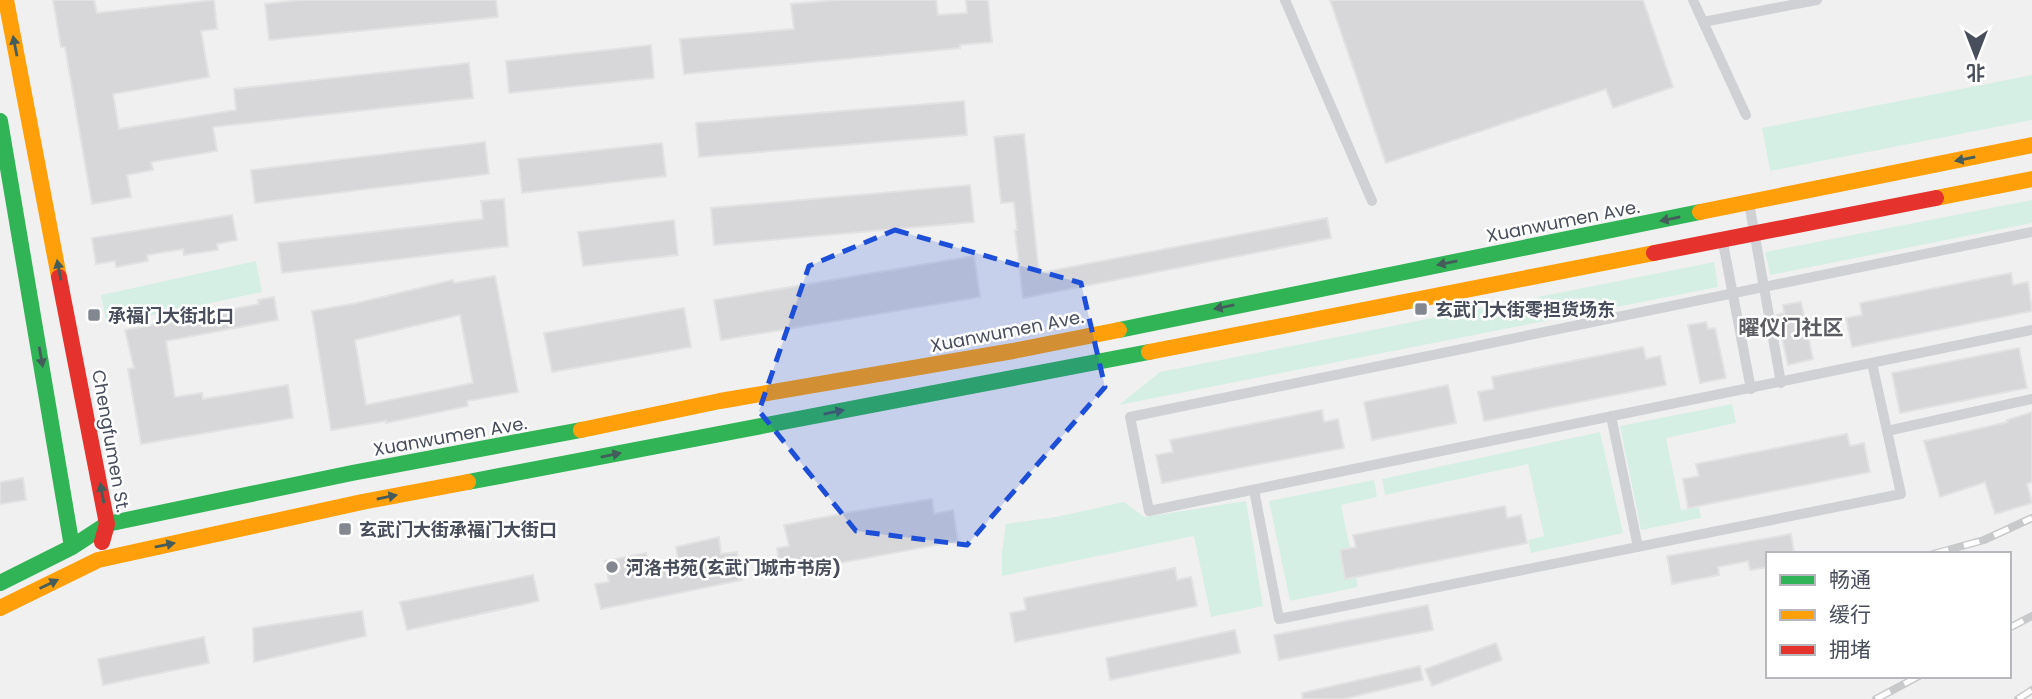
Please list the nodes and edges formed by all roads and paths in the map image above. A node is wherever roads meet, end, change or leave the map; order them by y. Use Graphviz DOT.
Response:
graph roads {
  1 [pos="6,0"];
  2 [pos="1285,0"];
  3 [pos="1693,0"];
  4 [pos="1817,0"];
  5 [pos="1703,22"];
  6 [pos="1746,115"];
  7 [pos="0,121"];
  8 [pos="2032,145"];
  9 [pos="2032,179"];
  10 [pos="1372,201"];
  11 [pos="1749,203"];
  12 [pos="1719,225"];
  13 [pos="2032,232"];
  14 [pos="1754,234"];
  15 [pos="1764,287"];
  16 [pos="1732,294"];
  17 [pos="2032,330"];
  18 [pos="1872,363"];
  19 [pos="1781,382"];
  20 [pos="1750,388"];
  21 [pos="2032,400"];
  22 [pos="1611,416"];
  23 [pos="1887,432"];
  24 [pos="1254,490"];
  25 [pos="107,524"];
  26 [pos="72,547"];
  27 [pos="1638,547"];
  28 [pos="98,560"];
  29 [pos="0,583"];
  30 [pos="0,608"];
  25 -- 1 [label="main road, Chengfumen St., one-way"];
  2 -- 10 [label="lane"];
  3 -- 5 [label="lane"];
  4 -- 5 [label="lane"];
  5 -- 6 [label="lane"];
  7 -- 26 [label="main road, one-way"];
  8 -- 11 [label="main road, Xuanwumen Ave., one-way"];
  9 -- 14 [label="main road, Xuanwumen Ave."];
  11 -- 12 [label="main road, Xuanwumen Ave."];
  11 -- 14 [label="lane"];
  12 -- 14 [label="main road, Xuanwumen Ave."];
  12 -- 16 [label="lane"];
  12 -- 25 [label="main road, Xuanwumen Ave., one-way"];
  28 -- 12 [label="main road, Xuanwumen Ave., one-way"];
  13 -- 15 [label="lane"];
  14 -- 15 [label="lane"];
  15 -- 16 [label="lane"];
  15 -- 19 [label="lane"];
  16 -- 20 [label="lane"];
  16 -- 24 [label="lane"];
  17 -- 18 [label="lane"];
  18 -- 19 [label="lane"];
  18 -- 23 [label="lane"];
  19 -- 20 [label="lane"];
  20 -- 22 [label="lane"];
  21 -- 23 [label="lane"];
  22 -- 24 [label="lane"];
  22 -- 27 [label="lane"];
  23 -- 27 [label="lane"];
  24 -- 27 [label="lane"];
  25 -- 26 [label="main road, Xuanwumen Ave."];
  25 -- 28 [label="main road, Chengfumen St."];
  26 -- 28 [label="main road"];
  26 -- 29 [label="main road, Xuanwumen Ave."];
  30 -- 28 [label="main road, Xuanwumen Ave., one-way"];
}
